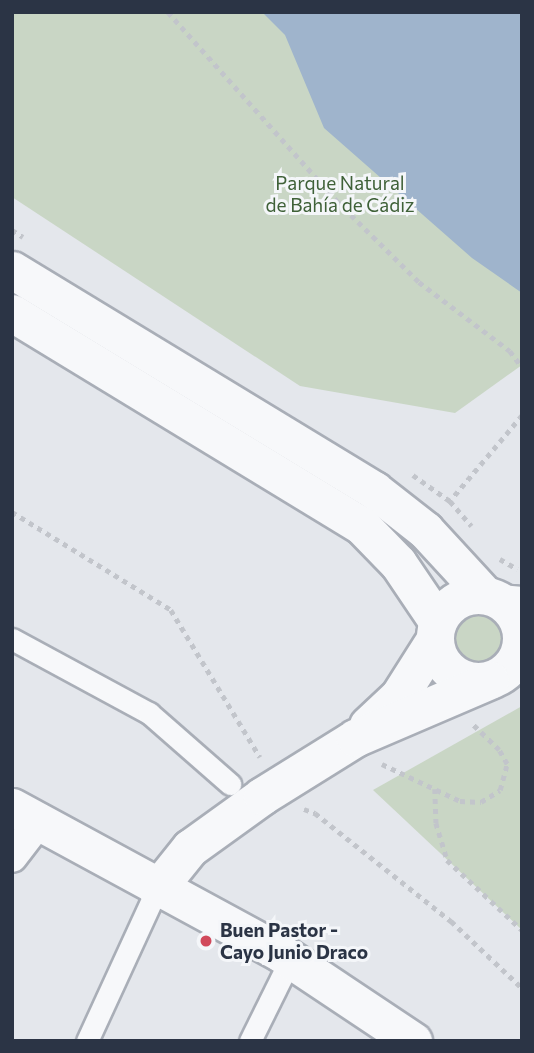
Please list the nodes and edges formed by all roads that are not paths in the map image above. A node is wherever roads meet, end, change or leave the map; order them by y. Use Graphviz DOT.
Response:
graph roads {
  1 [pos="12,270"];
  2 [pos="12,313"];
  3 [pos="502,599"];
  4 [pos="436,631"];
  5 [pos="12,639"];
  6 [pos="506,670"];
  7 [pos="355,738"];
  8 [pos="252,780"];
  9 [pos="25,815"];
  10 [pos="12,857"];
  11 [pos="157,888"];
  12 [pos="290,960"];
  13 [pos="87,1041"];
  14 [pos="250,1041"];
  15 [pos="414,1041"];
  1 -- 3 [label="street"];
  2 -- 4 [label="street"];
  3 -- 4 [label="street"];
  3 -- 6 [label="street"];
  4 -- 6 [label="street"];
  4 -- 7 [label="street"];
  5 -- 8 [label="street"];
  6 -- 7 [label="street"];
  7 -- 8 [label="street"];
  8 -- 11 [label="street"];
  9 -- 10 [label="street"];
  9 -- 11 [label="street"];
  11 -- 12 [label="street"];
  11 -- 13 [label="street"];
  12 -- 14 [label="street"];
  12 -- 15 [label="street"];
}
